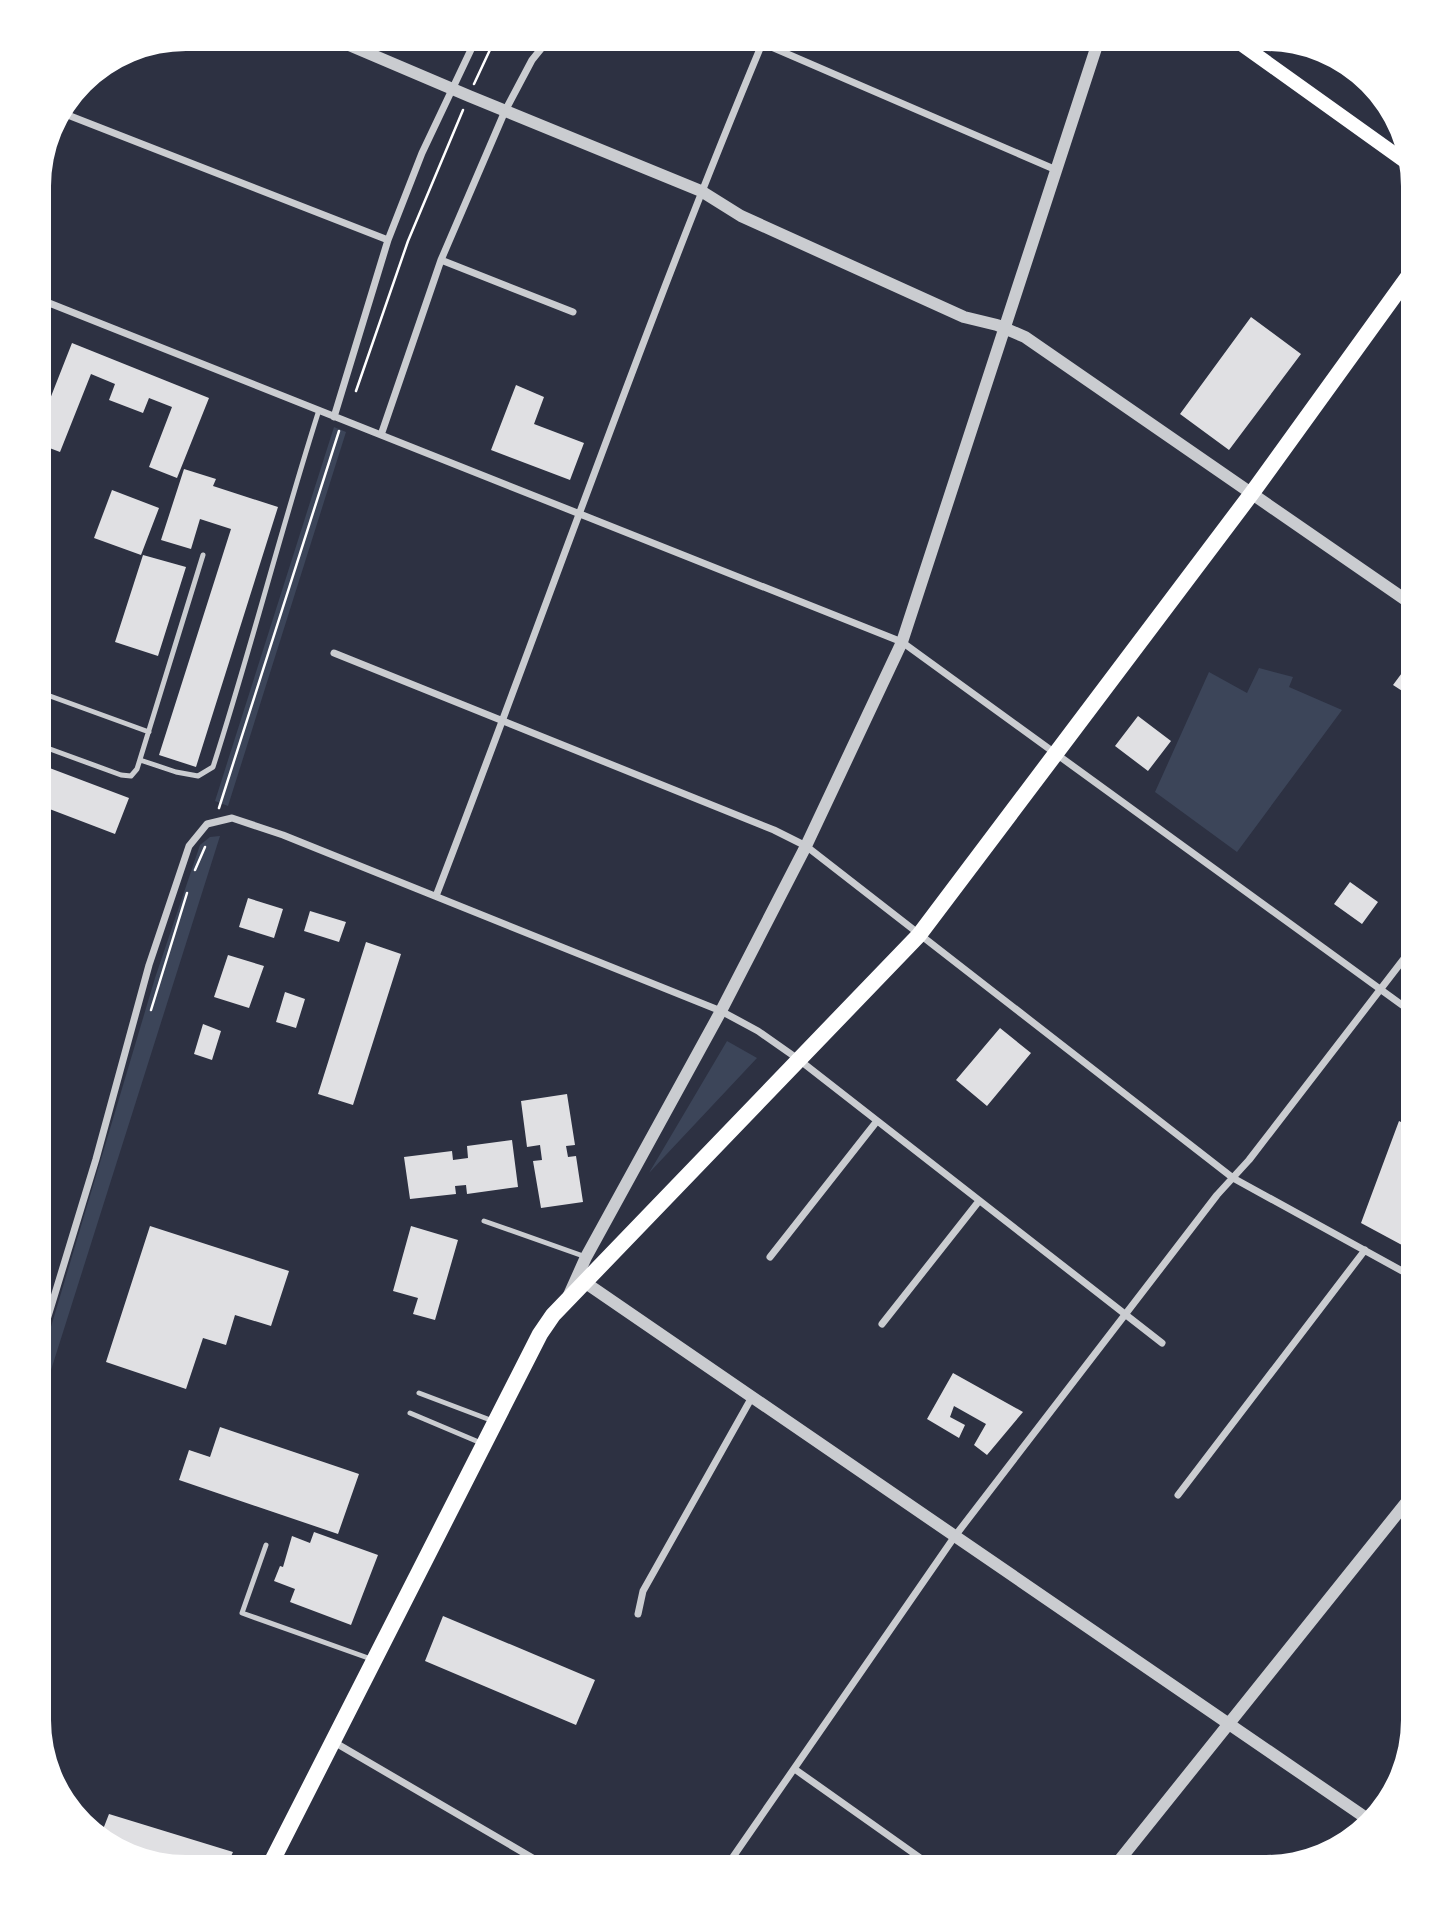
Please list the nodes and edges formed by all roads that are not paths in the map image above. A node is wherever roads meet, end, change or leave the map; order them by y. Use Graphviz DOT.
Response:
graph roads {
  1 [pos="365,51"];
  2 [pos="470,51"];
  3 [pos="540,51"];
  4 [pos="759,51"];
  5 [pos="786,51"];
  6 [pos="1095,51"];
  7 [pos="1251,51"];
  8 [pos="451,88"];
  9 [pos="505,111"];
  10 [pos="71,116"];
  11 [pos="1398,156"];
  12 [pos="1054,169"];
  13 [pos="701,191"];
  14 [pos="387,240"];
  15 [pos="441,260"];
  16 [pos="1401,287"];
  17 [pos="51,304"];
  18 [pos="573,312"];
  19 [pos="1004,328"];
  20 [pos="319,410"];
  21 [pos="338,418"];
  22 [pos="381,435"];
  23 [pos="1252,493"];
  24 [pos="580,513"];
  25 [pos="202,555"];
  26 [pos="1401,597"];
  27 [pos="902,642"];
  28 [pos="334,653"];
  29 [pos="51,696"];
  30 [pos="504,720"];
  31 [pos="149,732"];
  32 [pos="51,749"];
  33 [pos="1055,753"];
  34 [pos="141,760"];
  35 [pos="806,846"];
  36 [pos="436,896"];
  37 [pos="919,935"];
  38 [pos="1401,963"];
  39 [pos="1380,990"];
  40 [pos="1401,1005"];
  41 [pos="721,1011"];
  42 [pos="798,1059"];
  43 [pos="877,1121"];
  44 [pos="1233,1178"];
  45 [pos="979,1201"];
  46 [pos="484,1221"];
  47 [pos="1365,1250"];
  48 [pos="586,1256"];
  49 [pos="770,1257"];
  50 [pos="1401,1270"];
  51 [pos="580,1279"];
  52 [pos="51,1304"];
  53 [pos="1126,1315"];
  54 [pos="882,1324"];
  55 [pos="1162,1343"];
  56 [pos="419,1393"];
  57 [pos="752,1397"];
  58 [pos="410,1413"];
  59 [pos="496,1422"];
  60 [pos="485,1445"];
  61 [pos="1178,1495"];
  62 [pos="1401,1509"];
  63 [pos="955,1536"];
  64 [pos="266,1545"];
  65 [pos="638,1614"];
  66 [pos="374,1660"];
  67 [pos="1230,1724"];
  68 [pos="334,1742"];
  69 [pos="796,1770"];
  70 [pos="1362,1815"];
  71 [pos="275,1855"];
  72 [pos="527,1855"];
  73 [pos="735,1855"];
  74 [pos="916,1855"];
  75 [pos="1124,1855"];
  1 -- 8 [label="street"];
  2 -- 8 [label="street"];
  3 -- 9 [label="street"];
  4 -- 13 [label="street"];
  5 -- 12 [label="street"];
  6 -- 12 [label="street"];
  7 -- 11 [label="main road"];
  8 -- 9 [label="street"];
  8 -- 14 [label="street"];
  9 -- 13 [label="street"];
  9 -- 15 [label="street"];
  10 -- 14 [label="street"];
  12 -- 19 [label="street"];
  13 -- 19 [label="street"];
  13 -- 24 [label="street"];
  14 -- 21 [label="street"];
  15 -- 18 [label="street"];
  15 -- 22 [label="street"];
  16 -- 23 [label="main road"];
  17 -- 20 [label="street"];
  19 -- 23 [label="street"];
  19 -- 27 [label="street"];
  20 -- 21 [label="street"];
  20 -- 34 [label="lane"];
  21 -- 22 [label="street"];
  22 -- 24 [label="street"];
  23 -- 26 [label="street"];
  23 -- 33 [label="main road"];
  24 -- 27 [label="street"];
  24 -- 30 [label="street"];
  25 -- 31 [label="lane"];
  27 -- 33 [label="street"];
  27 -- 35 [label="street"];
  28 -- 30 [label="street"];
  29 -- 31 [label="lane"];
  30 -- 35 [label="street"];
  30 -- 36 [label="street"];
  31 -- 34 [label="lane"];
  32 -- 34 [label="lane"];
  33 -- 37 [label="main road"];
  33 -- 39 [label="street"];
  35 -- 37 [label="street"];
  35 -- 41 [label="street"];
  36 -- 41 [label="street"];
  36 -- 52 [label="street"];
  37 -- 42 [label="main road"];
  37 -- 44 [label="street"];
  38 -- 39 [label="street"];
  39 -- 40 [label="street"];
  39 -- 44 [label="street"];
  41 -- 42 [label="street"];
  41 -- 48 [label="street"];
  42 -- 43 [label="street"];
  42 -- 51 [label="main road"];
  43 -- 45 [label="street"];
  43 -- 49 [label="street"];
  44 -- 47 [label="street"];
  44 -- 53 [label="street"];
  45 -- 53 [label="street"];
  45 -- 54 [label="street"];
  46 -- 48 [label="lane"];
  47 -- 50 [label="street"];
  47 -- 61 [label="street"];
  48 -- 51 [label="street"];
  51 -- 57 [label="street"];
  51 -- 59 [label="main road"];
  53 -- 55 [label="street"];
  53 -- 63 [label="street"];
  56 -- 59 [label="lane"];
  57 -- 63 [label="street"];
  57 -- 65 [label="street"];
  58 -- 60 [label="lane"];
  59 -- 60 [label="main road"];
  60 -- 66 [label="main road"];
  62 -- 67 [label="street"];
  63 -- 67 [label="street"];
  63 -- 69 [label="street"];
  64 -- 66 [label="lane"];
  66 -- 68 [label="main road"];
  67 -- 70 [label="street"];
  67 -- 75 [label="street"];
  68 -- 71 [label="main road"];
  68 -- 72 [label="street"];
  69 -- 73 [label="street"];
  69 -- 74 [label="street"];
}
